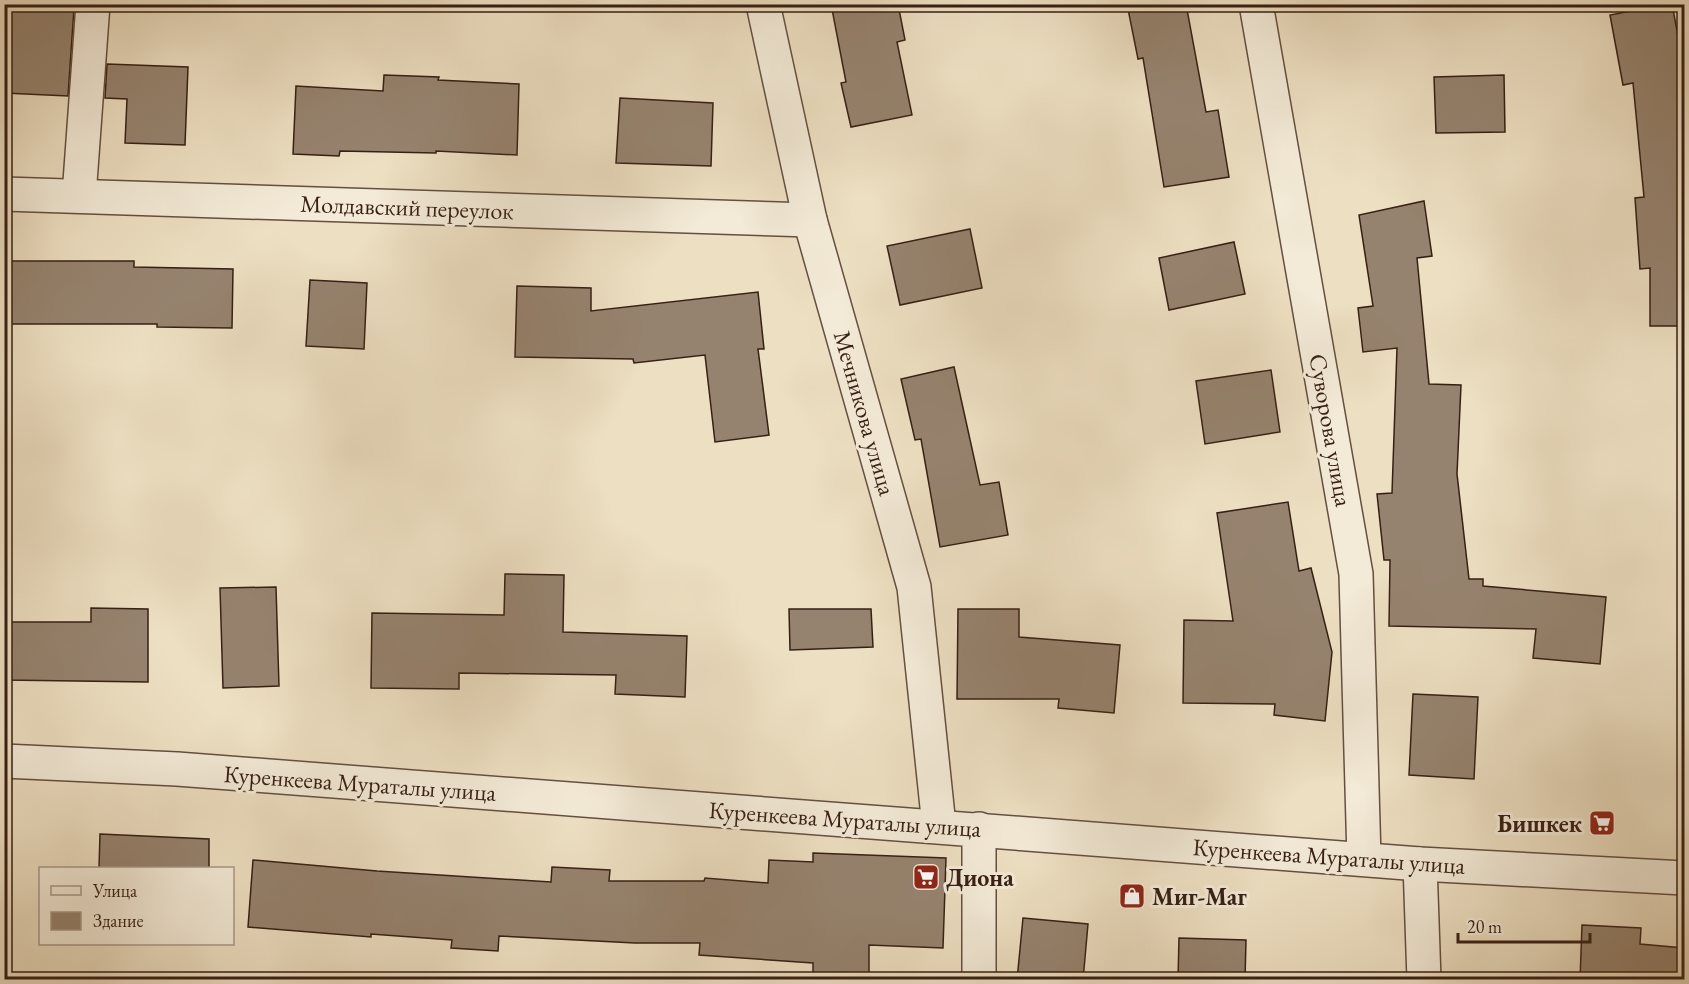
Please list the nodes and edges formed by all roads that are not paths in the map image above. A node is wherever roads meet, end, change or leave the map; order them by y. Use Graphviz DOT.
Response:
graph roads {
  1 [pos="93,4"];
  2 [pos="763,4"];
  3 [pos="1256,4"];
  4 [pos="4,194"];
  5 [pos="79,196"];
  6 [pos="810,220"];
  7 [pos="4,761"];
  8 [pos="939,826"];
  9 [pos="979,829"];
  10 [pos="1364,859"];
  11 [pos="1420,864"];
  12 [pos="1684,878"];
  13 [pos="979,980"];
  14 [pos="1424,980"];
  1 -- 5 [label="street"];
  2 -- 6 [label="street, Мечникова улица"];
  3 -- 10 [label="street, Суворова улица"];
  4 -- 5 [label="street, Молдавский переулок"];
  5 -- 6 [label="street, Молдавский переулок"];
  6 -- 8 [label="street, Мечникова улица"];
  7 -- 8 [label="street, Куренкеева Мураталы улица"];
  8 -- 9 [label="street, Куренкеева Мураталы улица"];
  9 -- 10 [label="street, Куренкеева Мураталы улица"];
  9 -- 13 [label="street"];
  10 -- 11 [label="street, Куренкеева Мураталы улица"];
  11 -- 12 [label="street, Куренкеева Мураталы улица"];
  11 -- 14 [label="street"];
}
